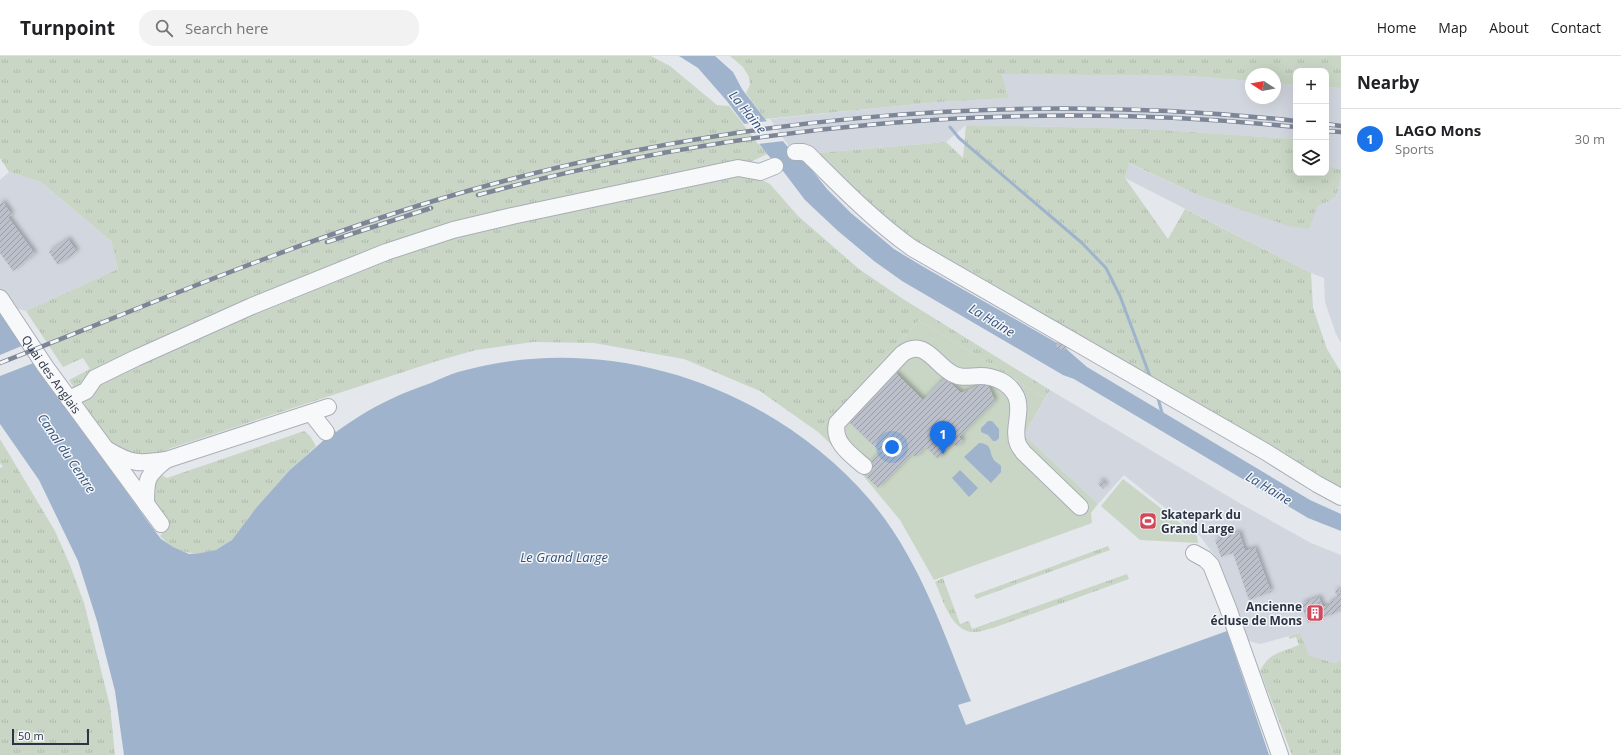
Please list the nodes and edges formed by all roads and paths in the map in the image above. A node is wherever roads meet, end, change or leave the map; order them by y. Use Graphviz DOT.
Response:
graph roads {
  1 [pos="795,152"];
  2 [pos="775,166"];
  3 [pos="0,298"];
  4 [pos="69,399"];
  5 [pos="328,407"];
  6 [pos="311,413"];
  7 [pos="326,432"];
  8 [pos="104,449"];
  9 [pos="166,460"];
  10 [pos="864,466"];
  11 [pos="1341,496"];
  12 [pos="146,504"];
  13 [pos="1080,507"];
  14 [pos="161,524"];
  15 [pos="1194,553"];
  16 [pos="1280,755"];
  1 -- 11 [label="street"];
  2 -- 4 [label="street"];
  3 -- 4 [label="street, Quai des Anglais"];
  4 -- 8 [label="street, Quai des Anglais"];
  5 -- 6 [label="street"];
  6 -- 7 [label="street"];
  6 -- 9 [label="street"];
  8 -- 9 [label="street"];
  8 -- 12 [label="street, Quai des Anglais"];
  9 -- 12 [label="street"];
  10 -- 13 [label="street"];
  12 -- 14 [label="street, Quai des Anglais"];
  15 -- 16 [label="street"];
}
